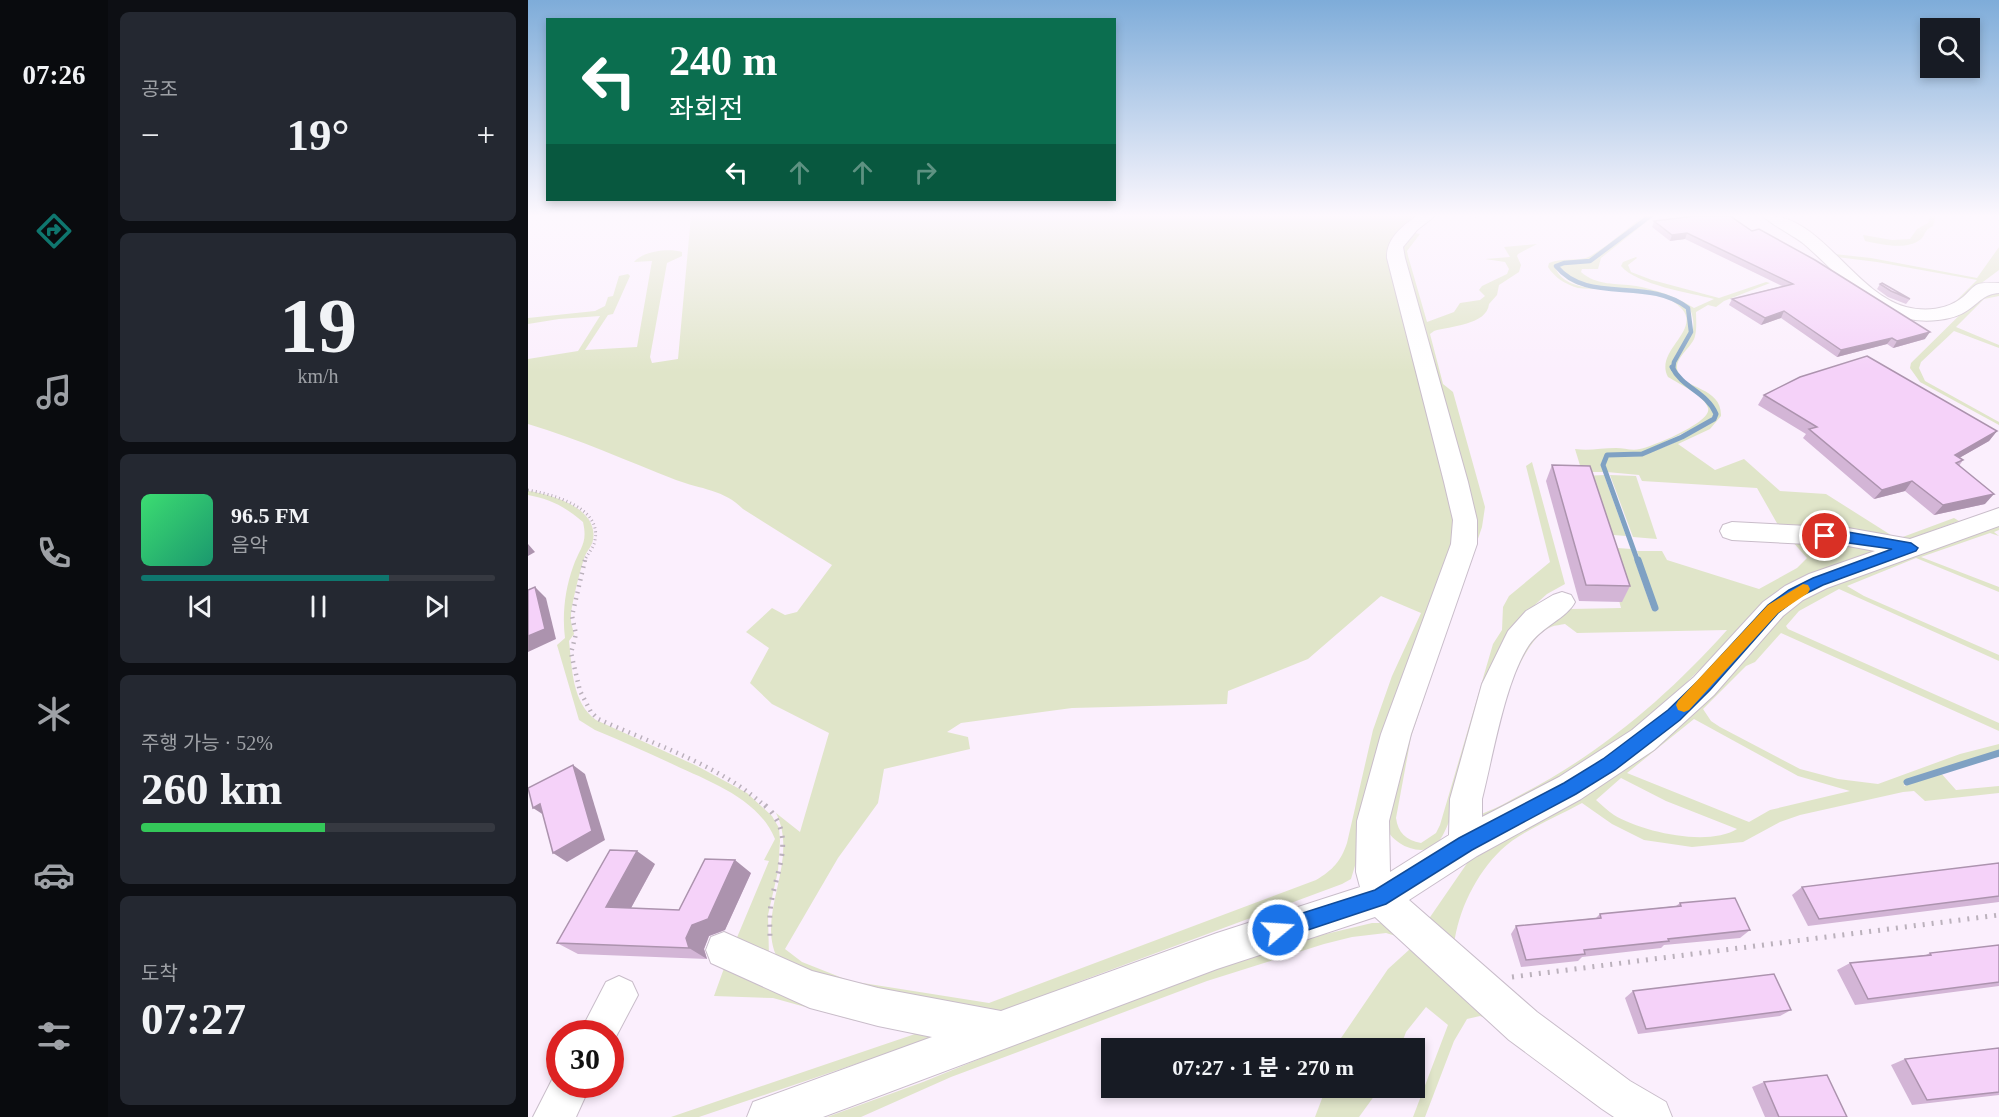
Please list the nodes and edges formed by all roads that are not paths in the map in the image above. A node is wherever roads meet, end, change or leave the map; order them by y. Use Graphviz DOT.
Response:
graph roads {
  1 [pos="1399,268"];
  2 [pos="1839,268"];
  3 [pos="1999,288"];
  4 [pos="1999,517"];
  5 [pos="1732,531"];
  6 [pos="1911,548"];
  7 [pos="1562,602"];
  8 [pos="1465,844"];
  9 [pos="1380,898"];
  10 [pos="724,950"];
  11 [pos="619,995"];
  12 [pos="606,1020"];
  13 [pos="999,1030"];
  14 [pos="564,1098"];
  15 [pos="554,1117"];
  16 [pos="768,1117"];
  17 [pos="1650,1117"];
  1 -- 9 [label="street"];
  2 -- 3 [label="street"];
  4 -- 6 [label="street"];
  5 -- 6 [label="street"];
  6 -- 8 [label="street"];
  7 -- 8 [label="street"];
  8 -- 9 [label="street"];
  9 -- 13 [label="street"];
  9 -- 17 [label="street"];
  10 -- 13 [label="street"];
  11 -- 12 [label="street"];
  13 -- 16 [label="street"];
  14 -- 15 [label="street"];
}
